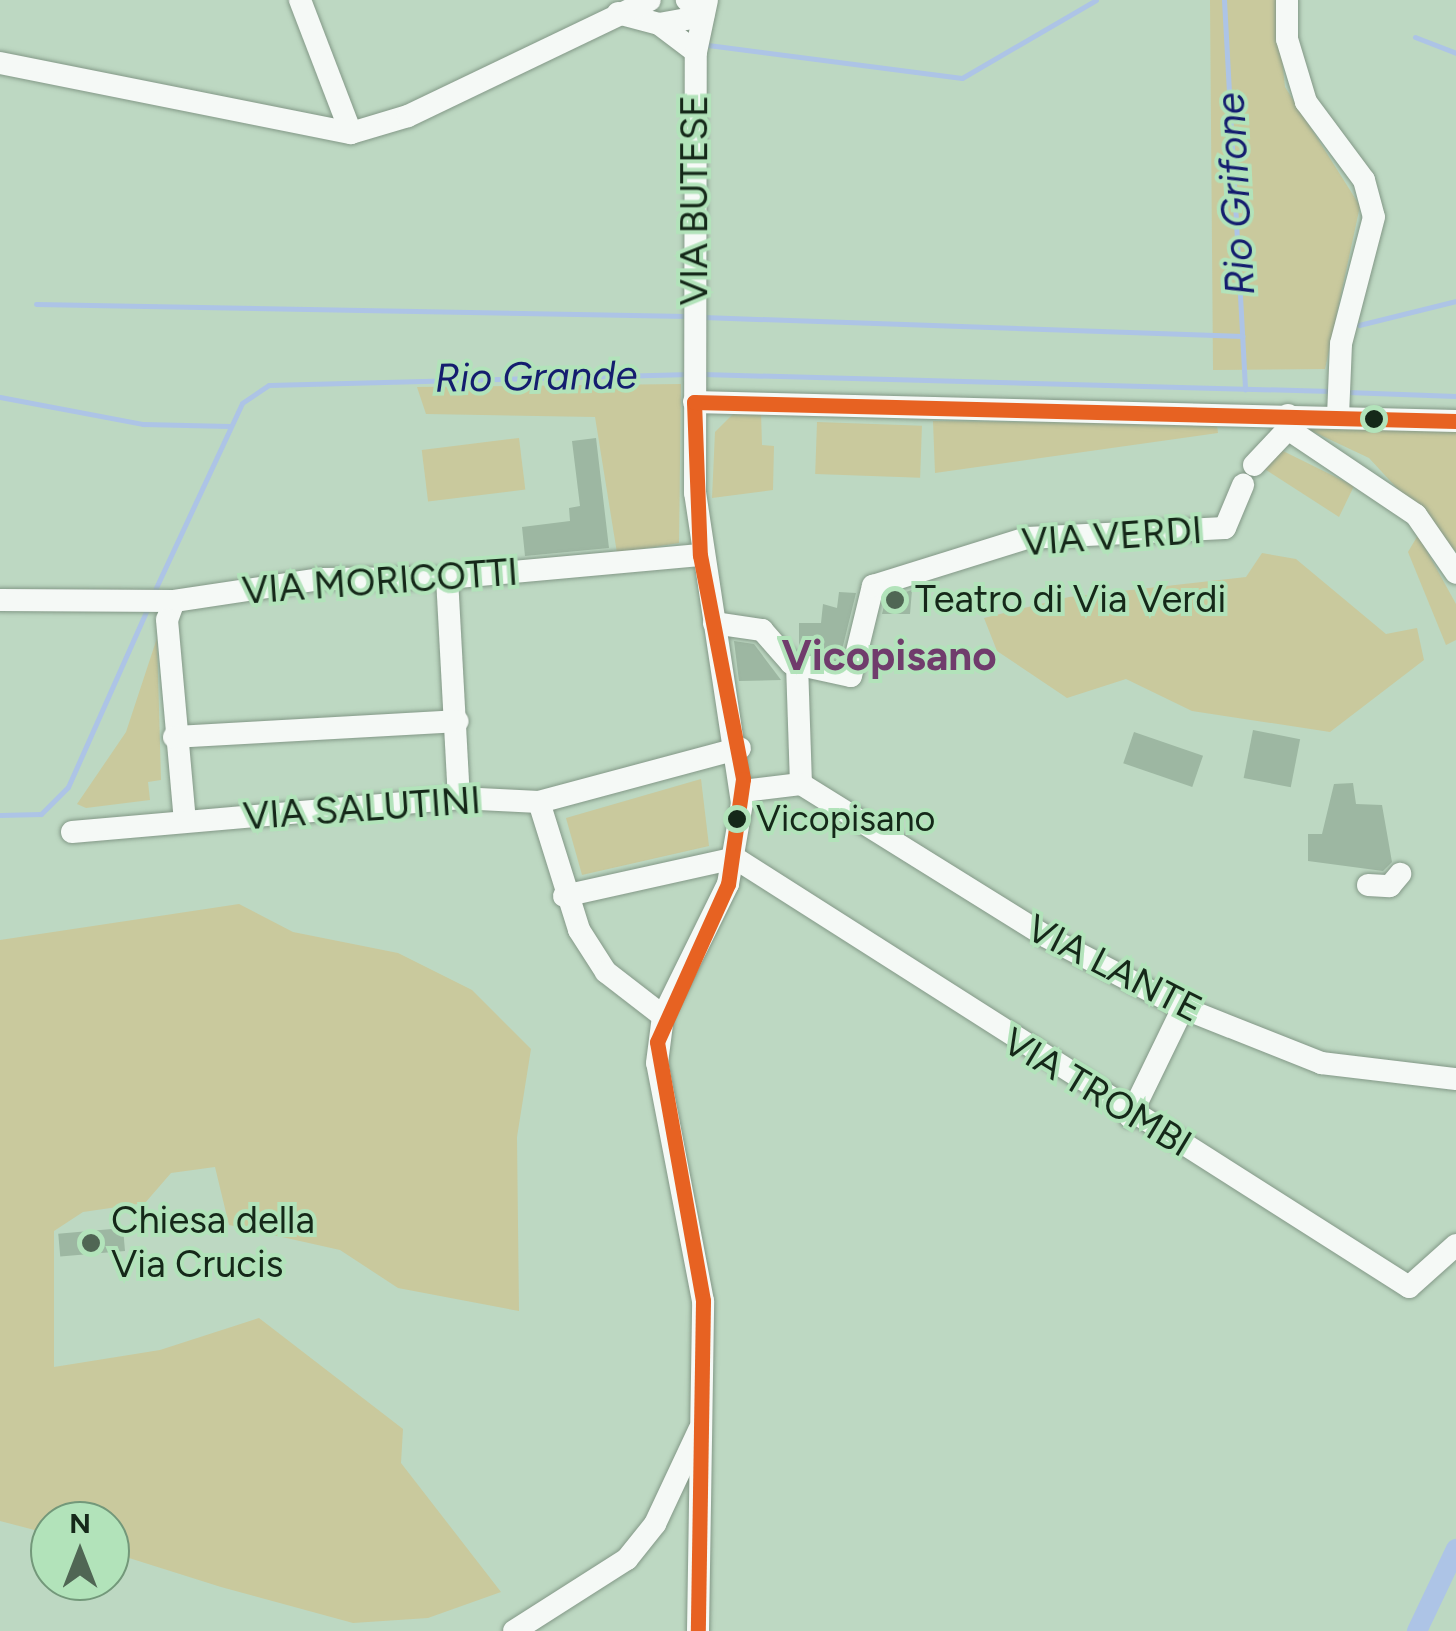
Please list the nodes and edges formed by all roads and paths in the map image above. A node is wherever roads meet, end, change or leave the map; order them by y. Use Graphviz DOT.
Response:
graph roads {
  1 [pos="300,0"];
  2 [pos="650,0"];
  3 [pos="1286,0"];
  4 [pos="699,5"];
  5 [pos="613,6"];
  6 [pos="659,24"];
  7 [pos="696,52"];
  8 [pos="0,63"];
  9 [pos="351,133"];
  10 [pos="694,392"];
  11 [pos="1338,407"];
  12 [pos="1456,421"];
  13 [pos="1288,422"];
  14 [pos="700,555"];
  15 [pos="1456,573"];
  16 [pos="447,578"];
  17 [pos="0,600"];
  18 [pos="171,601"];
  19 [pos="714,623"];
  20 [pos="796,664"];
  21 [pos="458,721"];
  22 [pos="174,736"];
  23 [pos="740,748"];
  24 [pos="800,784"];
  25 [pos="743,791"];
  26 [pos="459,798"];
  27 [pos="539,802"];
  28 [pos="186,822"];
  29 [pos="72,832"];
  30 [pos="735,858"];
  31 [pos="1400,874"];
  32 [pos="1368,885"];
  33 [pos="564,896"];
  34 [pos="1183,1008"];
  35 [pos="663,1016"];
  36 [pos="1456,1078"];
  37 [pos="1130,1117"];
  38 [pos="1456,1245"];
  39 [pos="701,1427"];
  40 [pos="514,1631"];
  41 [pos="698,1631"];
  1 -- 9 [label="street"];
  2 -- 5 [label="street"];
  3 -- 11 [label="street"];
  4 -- 6 [label="street"];
  4 -- 7 [label="street, VIA BUTESE"];
  5 -- 6 [label="street"];
  5 -- 9 [label="street"];
  6 -- 7 [label="street"];
  7 -- 10 [label="street, VIA BUTESE"];
  8 -- 9 [label="street"];
  10 -- 13 [label="street"];
  10 -- 14 [label="street, VIA BUTESE"];
  11 -- 12 [label="street"];
  11 -- 13 [label="street"];
  13 -- 15 [label="street"];
  13 -- 20 [label="street, VIA VERDI"];
  14 -- 16 [label="street, VIA MORICOTTI"];
  14 -- 19 [label="street, VIA BUTESE"];
  16 -- 18 [label="street, VIA MORICOTTI"];
  16 -- 21 [label="street"];
  17 -- 18 [label="street, VIA MORICOTTI"];
  18 -- 22 [label="street"];
  19 -- 20 [label="street"];
  19 -- 23 [label="street, VIA BUTESE"];
  20 -- 24 [label="street"];
  21 -- 22 [label="street"];
  21 -- 26 [label="street"];
  22 -- 28 [label="street"];
  23 -- 25 [label="street, VIA BUTESE"];
  23 -- 27 [label="street, VIA SALUTINI"];
  24 -- 25 [label="street"];
  24 -- 34 [label="street, VIA LANTE"];
  25 -- 30 [label="street, VIA BUTESE"];
  26 -- 27 [label="street, VIA SALUTINI"];
  26 -- 28 [label="street, VIA SALUTINI"];
  27 -- 33 [label="street"];
  28 -- 29 [label="street, VIA SALUTINI"];
  30 -- 33 [label="street"];
  30 -- 35 [label="street, VIA BUTESE"];
  30 -- 37 [label="street, VIA TROMBI"];
  31 -- 32 [label="street"];
  33 -- 35 [label="street"];
  34 -- 36 [label="street, VIA LANTE"];
  34 -- 37 [label="street"];
  35 -- 39 [label="street"];
  37 -- 38 [label="street, VIA TROMBI"];
  39 -- 40 [label="street"];
  39 -- 41 [label="street"];
}
